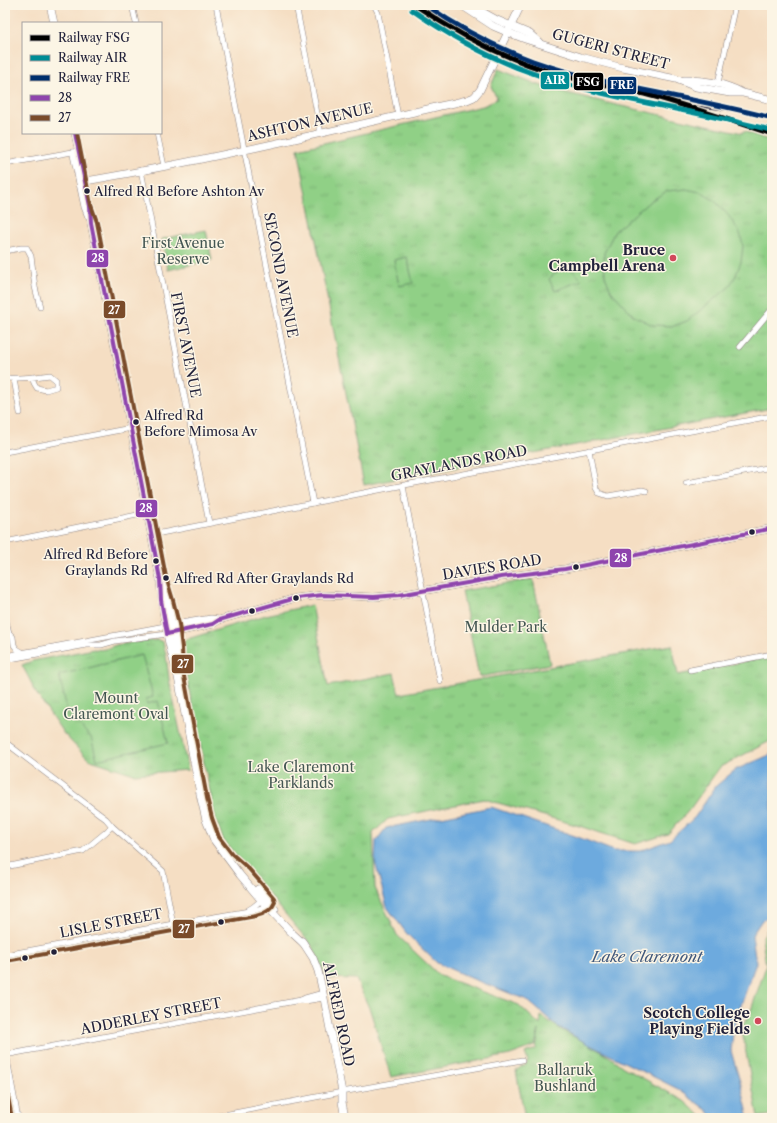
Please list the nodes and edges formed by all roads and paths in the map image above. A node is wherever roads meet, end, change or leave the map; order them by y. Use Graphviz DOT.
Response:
graph roads {
  1 [pos="46,5"];
  2 [pos="50,5"];
  3 [pos="132,5"];
  4 [pos="216,5"];
  5 [pos="296,5"];
  6 [pos="374,5"];
  7 [pos="461,5"];
  8 [pos="470,5"];
  9 [pos="521,5"];
  10 [pos="735,5"];
  11 [pos="49,22"];
  12 [pos="54,22"];
  13 [pos="136,22"];
  14 [pos="508,29"];
  15 [pos="676,79"];
  16 [pos="718,83"];
  17 [pos="743,93"];
  18 [pos="772,100"];
  19 [pos="398,116"];
  20 [pos="71,134"];
  21 [pos="75,134"];
  22 [pos="157,134"];
  23 [pos="321,134"];
  24 [pos="244,150"];
  25 [pos="76,151"];
  26 [pos="5,164"];
  27 [pos="164,166"];
  28 [pos="141,170"];
  29 [pos="82,181"];
  30 [pos="5,251"];
  31 [pos="40,307"];
  32 [pos="772,309"];
  33 [pos="740,347"];
  34 [pos="32,377"];
  35 [pos="5,378"];
  36 [pos="14,379"];
  37 [pos="20,413"];
  38 [pos="771,416"];
  39 [pos="772,425"];
  40 [pos="131,428"];
  41 [pos="589,450"];
  42 [pos="5,452"];
  43 [pos="772,467"];
  44 [pos="686,483"];
  45 [pos="403,486"];
  46 [pos="646,491"];
  47 [pos="313,503"];
  48 [pos="147,514"];
  49 [pos="208,523"];
  50 [pos="771,529"];
  51 [pos="151,535"];
  52 [pos="5,542"];
  53 [pos="423,591"];
  54 [pos="5,616"];
  55 [pos="169,629"];
  56 [pos="9,633"];
  57 [pos="5,646"];
  58 [pos="27,653"];
  59 [pos="772,654"];
  60 [pos="5,656"];
  61 [pos="5,660"];
  62 [pos="690,670"];
  63 [pos="440,681"];
  64 [pos="5,742"];
  65 [pos="112,826"];
  66 [pos="5,867"];
  67 [pos="265,901"];
  68 [pos="173,924"];
  69 [pos="5,956"];
  70 [pos="324,996"];
  71 [pos="5,1048"];
  72 [pos="6,1055"];
  73 [pos="522,1060"];
  74 [pos="342,1092"];
  75 [pos="18,1118"];
  76 [pos="208,1118"];
  77 [pos="345,1118"];
  78 [pos="350,1118"];
  1 -- 11 [label="main road"];
  2 -- 12 [label="main road"];
  3 -- 13 [label="street"];
  4 -- 24 [label="street, SECOND AVENUE"];
  5 -- 23 [label="street"];
  6 -- 19 [label="street"];
  7 -- 14 [label="main road, GUGERI STREET"];
  8 -- 14 [label="main road, GUGERI STREET"];
  9 -- 14 [label="main road, ASHTON AVENUE"];
  10 -- 16 [label="street"];
  14 -- 15 [label="main road, GUGERI STREET"];
  14 -- 19 [label="main road, ASHTON AVENUE"];
  15 -- 16 [label="main road, GUGERI STREET"];
  15 -- 17 [label="main road, GUGERI STREET"];
  16 -- 17 [label="main road, GUGERI STREET"];
  17 -- 18 [label="main road, GUGERI STREET"];
  19 -- 23 [label="main road, ASHTON AVENUE"];
  20 -- 25 [label="main road, ALFRED ROAD"];
  21 -- 25 [label="main road, ALFRED ROAD"];
  22 -- 27 [label="street"];
  23 -- 24 [label="main road, ASHTON AVENUE"];
  24 -- 27 [label="main road, ASHTON AVENUE"];
  24 -- 47 [label="street, SECOND AVENUE"];
  25 -- 26 [label="street"];
  25 -- 29 [label="main road, ALFRED ROAD"];
  27 -- 28 [label="main road, ASHTON AVENUE"];
  28 -- 29 [label="main road, ASHTON AVENUE"];
  28 -- 49 [label="street, FIRST AVENUE"];
  29 -- 40 [label="main road, ALFRED ROAD"];
  30 -- 31 [label="street"];
  32 -- 33 [label="street"];
  34 -- 34 [label="street"];
  34 -- 36 [label="street"];
  35 -- 36 [label="street"];
  36 -- 37 [label="street"];
  38 -- 39 [label="street"];
  38 -- 41 [label="street, GRAYLANDS ROAD"];
  40 -- 42 [label="street"];
  40 -- 48 [label="main road, ALFRED ROAD"];
  41 -- 45 [label="street, GRAYLANDS ROAD"];
  41 -- 46 [label="street"];
  43 -- 44 [label="street"];
  45 -- 47 [label="street, GRAYLANDS ROAD"];
  45 -- 53 [label="street"];
  47 -- 49 [label="street, GRAYLANDS ROAD"];
  48 -- 51 [label="main road, ALFRED ROAD"];
  48 -- 52 [label="street"];
  49 -- 51 [label="street, GRAYLANDS ROAD"];
  50 -- 53 [label="main road, DAVIES ROAD"];
  51 -- 55 [label="main road, ALFRED ROAD"];
  53 -- 55 [label="main road, DAVIES ROAD"];
  53 -- 63 [label="street"];
  54 -- 56 [label="street"];
  55 -- 58 [label="street"];
  55 -- 67 [label="main road, ALFRED ROAD"];
  56 -- 57 [label="street"];
  56 -- 58 [label="street"];
  58 -- 60 [label="street"];
  58 -- 61 [label="street"];
  59 -- 62 [label="street"];
  64 -- 65 [label="street"];
  65 -- 66 [label="street"];
  65 -- 68 [label="street"];
  67 -- 68 [label="street, LISLE STREET"];
  67 -- 70 [label="main road, ALFRED ROAD"];
  68 -- 69 [label="street, LISLE STREET"];
  70 -- 72 [label="street, ADDERLEY STREET"];
  70 -- 74 [label="main road, ALFRED ROAD"];
  71 -- 72 [label="street"];
  72 -- 75 [label="street"];
  73 -- 74 [label="street"];
  74 -- 76 [label="street"];
  74 -- 77 [label="main road, ALFRED ROAD"];
  74 -- 78 [label="main road, ALFRED ROAD"];
}
